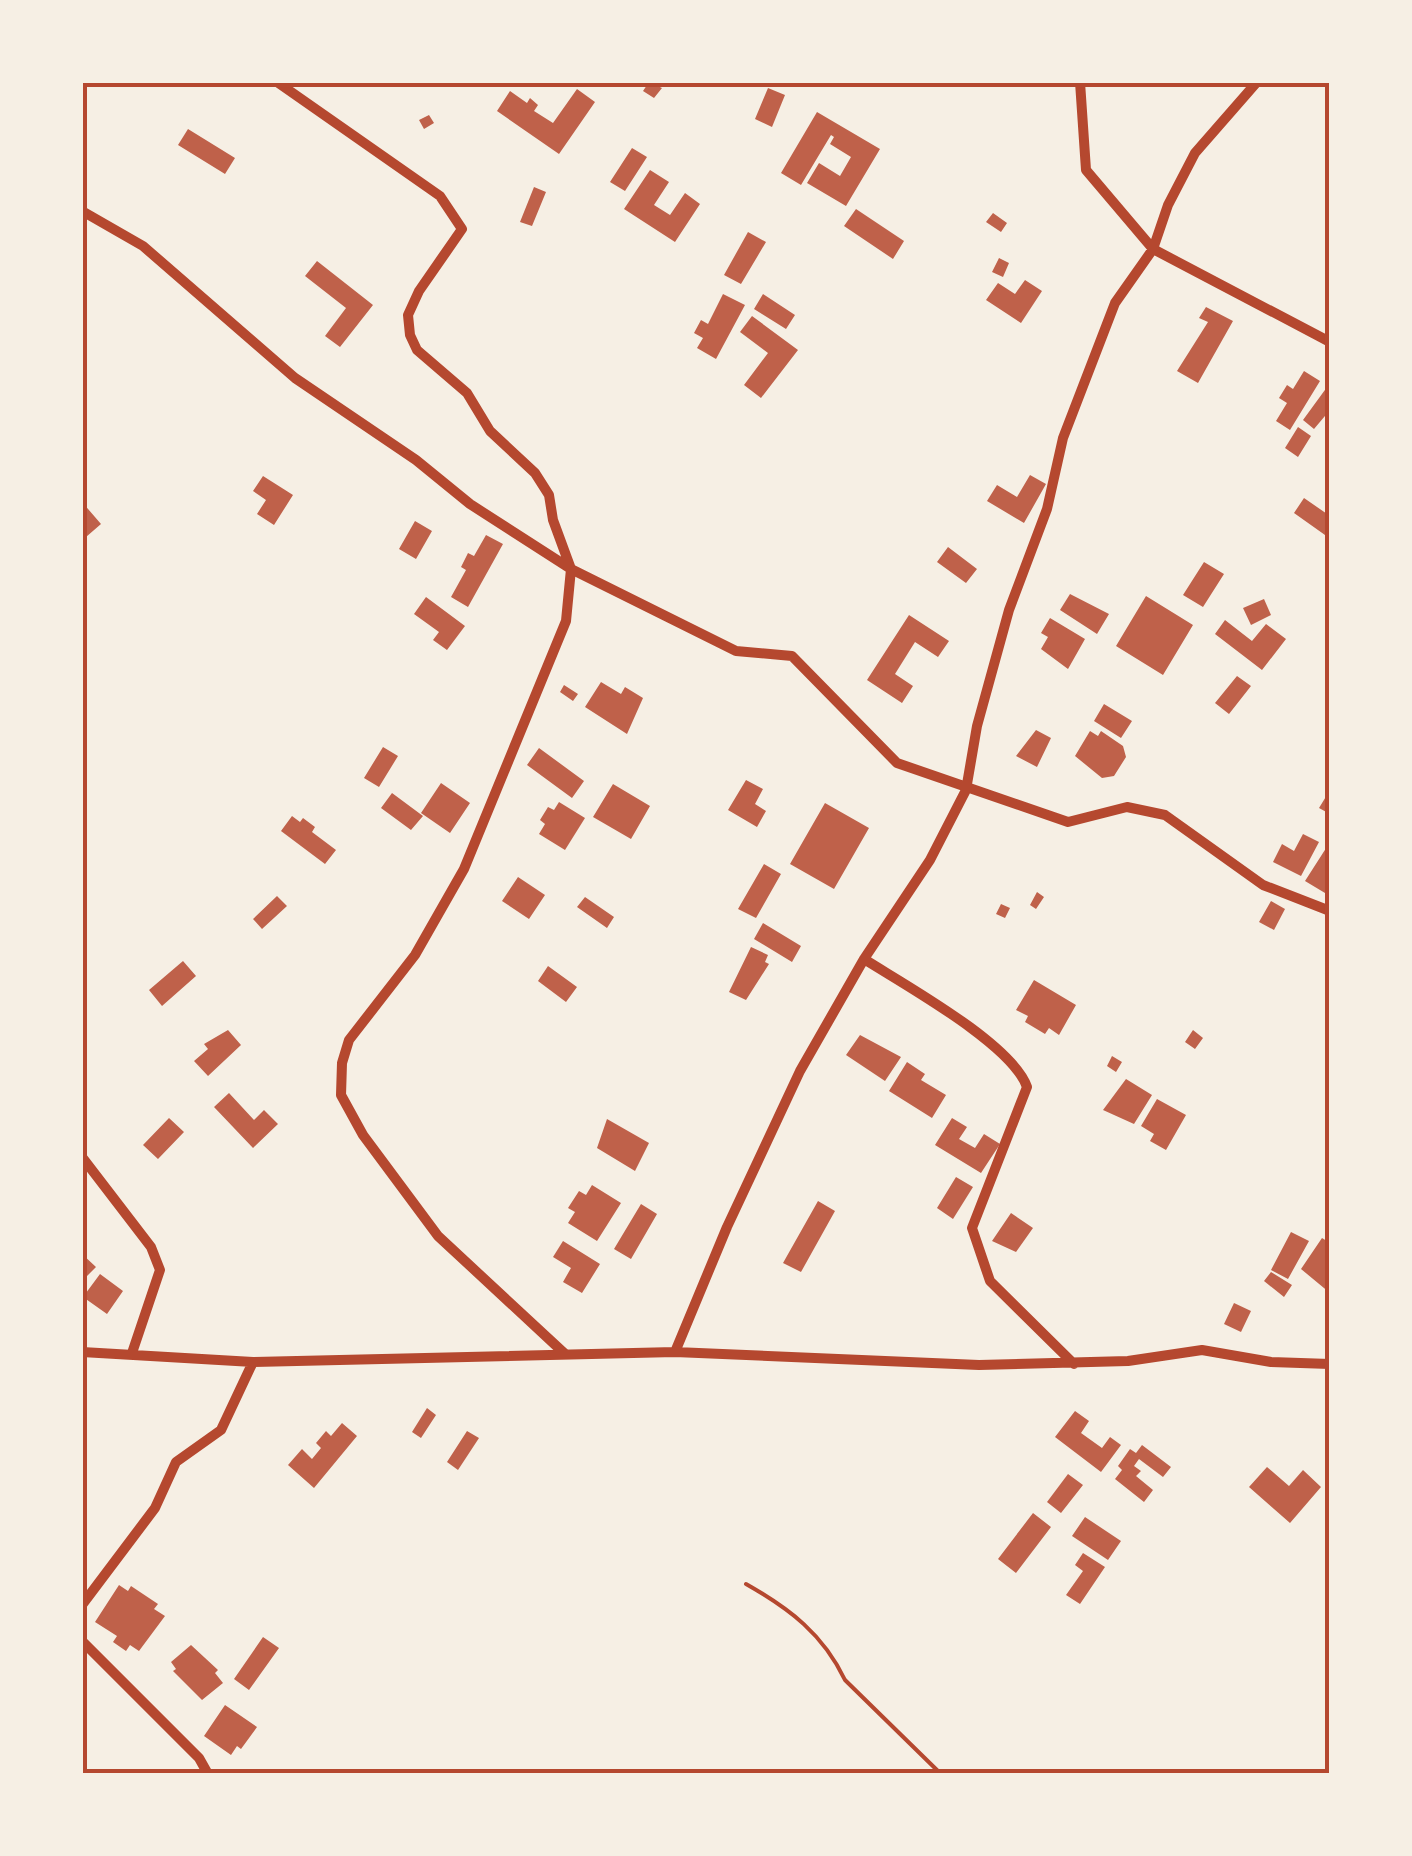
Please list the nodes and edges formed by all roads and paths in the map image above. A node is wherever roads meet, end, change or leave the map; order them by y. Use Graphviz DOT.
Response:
graph roads {
  1 [pos="277,82"];
  2 [pos="1080,82"];
  3 [pos="1257,82"];
  4 [pos="82,211"];
  5 [pos="1152,249"];
  6 [pos="1330,342"];
  7 [pos="571,569"];
  8 [pos="966,790"];
  9 [pos="1330,911"];
  10 [pos="864,959"];
  11 [pos="82,1157"];
  12 [pos="82,1352"];
  13 [pos="564,1352"];
  14 [pos="676,1352"];
  15 [pos="132,1353"];
  16 [pos="253,1362"];
  17 [pos="1074,1364"];
  18 [pos="1330,1364"];
  19 [pos="746,1584"];
  20 [pos="82,1605"];
  21 [pos="82,1641"];
  22 [pos="208,1774"];
  23 [pos="942,1774"];
  1 -- 7 [label="street"];
  2 -- 5 [label="street"];
  3 -- 5 [label="street"];
  4 -- 7 [label="street"];
  5 -- 6 [label="street"];
  5 -- 8 [label="street"];
  7 -- 8 [label="street"];
  7 -- 13 [label="street"];
  8 -- 9 [label="street"];
  8 -- 10 [label="street"];
  10 -- 14 [label="street"];
  10 -- 17 [label="street"];
  11 -- 15 [label="street"];
  12 -- 15 [label="street"];
  13 -- 14 [label="street"];
  13 -- 16 [label="street"];
  14 -- 17 [label="street"];
  15 -- 16 [label="street"];
  16 -- 20 [label="street"];
  17 -- 18 [label="street"];
  19 -- 23 [label="path"];
  21 -- 22 [label="street"];
}
